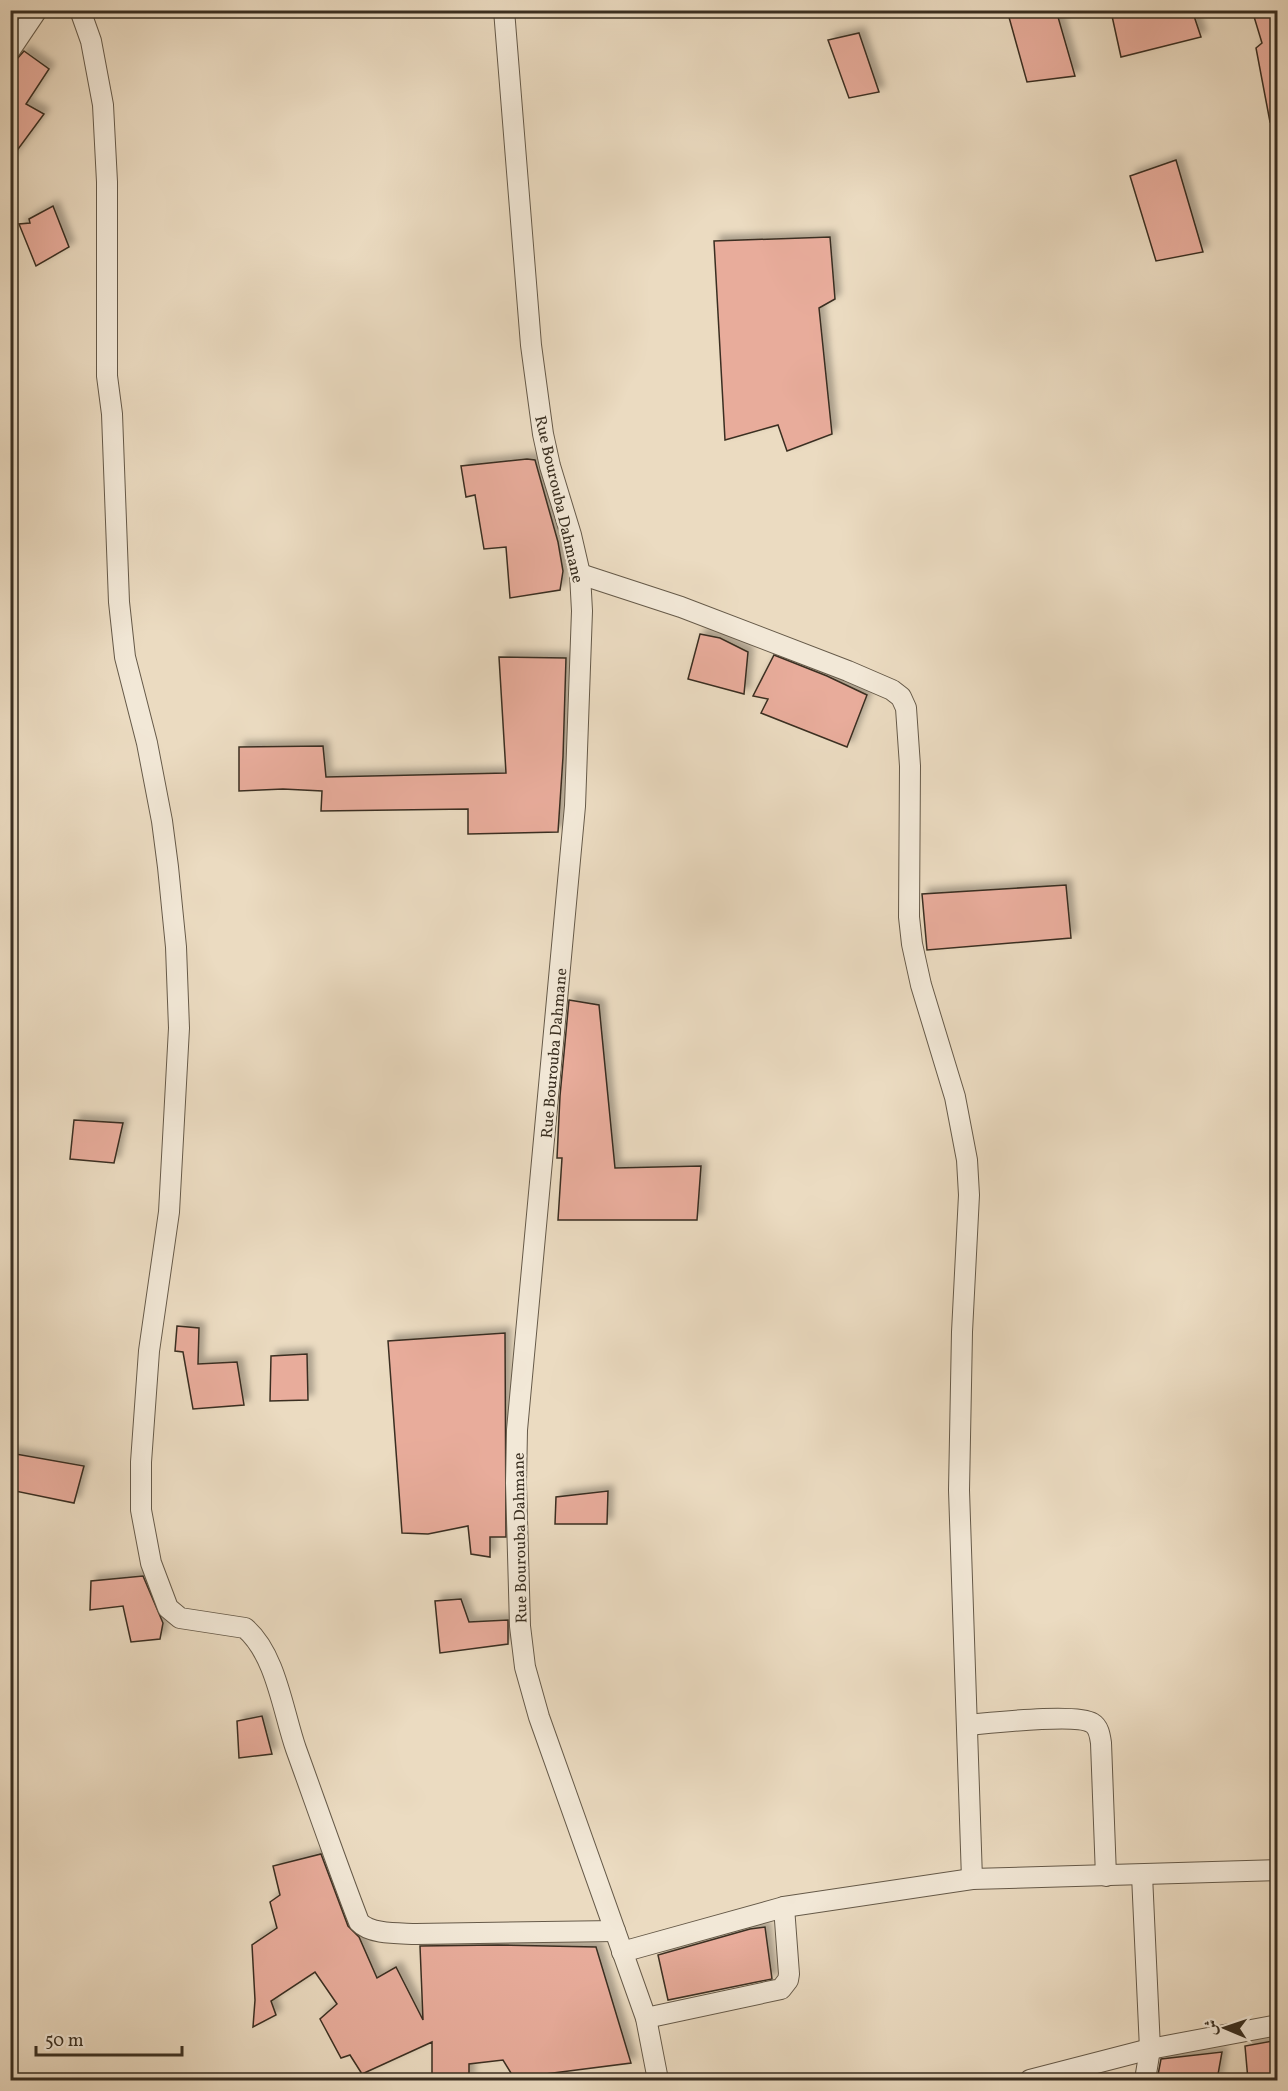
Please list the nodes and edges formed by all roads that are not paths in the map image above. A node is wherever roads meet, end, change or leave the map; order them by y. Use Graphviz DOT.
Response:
graph roads {
  1 [pos="37,10"];
  2 [pos="80,10"];
  3 [pos="504,10"];
  4 [pos="10,50"];
  5 [pos="580,574"];
  6 [pos="968,1725"];
  7 [pos="1278,1870"];
  8 [pos="1142,1875"];
  9 [pos="1106,1876"];
  10 [pos="972,1879"];
  11 [pos="784,1907"];
  12 [pos="615,1931"];
  13 [pos="622,1952"];
  14 [pos="646,2018"];
  15 [pos="1278,2025"];
  16 [pos="1150,2049"];
  17 [pos="658,2080"];
  18 [pos="1030,2080"];
  19 [pos="1145,2080"];
  1 -- 4 [label="street"];
  2 -- 12 [label="street"];
  3 -- 5 [label="street, Rue Bourouba Dahmane"];
  5 -- 6 [label="street"];
  5 -- 12 [label="street, Rue Bourouba Dahmane"];
  6 -- 9 [label="street"];
  6 -- 10 [label="street"];
  7 -- 8 [label="street"];
  8 -- 9 [label="street"];
  8 -- 16 [label="street"];
  9 -- 10 [label="street"];
  10 -- 11 [label="street"];
  11 -- 13 [label="street"];
  11 -- 14 [label="street"];
  12 -- 13 [label="street, Rue Bourouba Dahmane"];
  13 -- 14 [label="street, Rue Bourouba Dahmane"];
  14 -- 17 [label="street, Rue Bourouba Dahmane"];
  15 -- 16 [label="street"];
  16 -- 18 [label="street"];
  16 -- 19 [label="street"];
}
